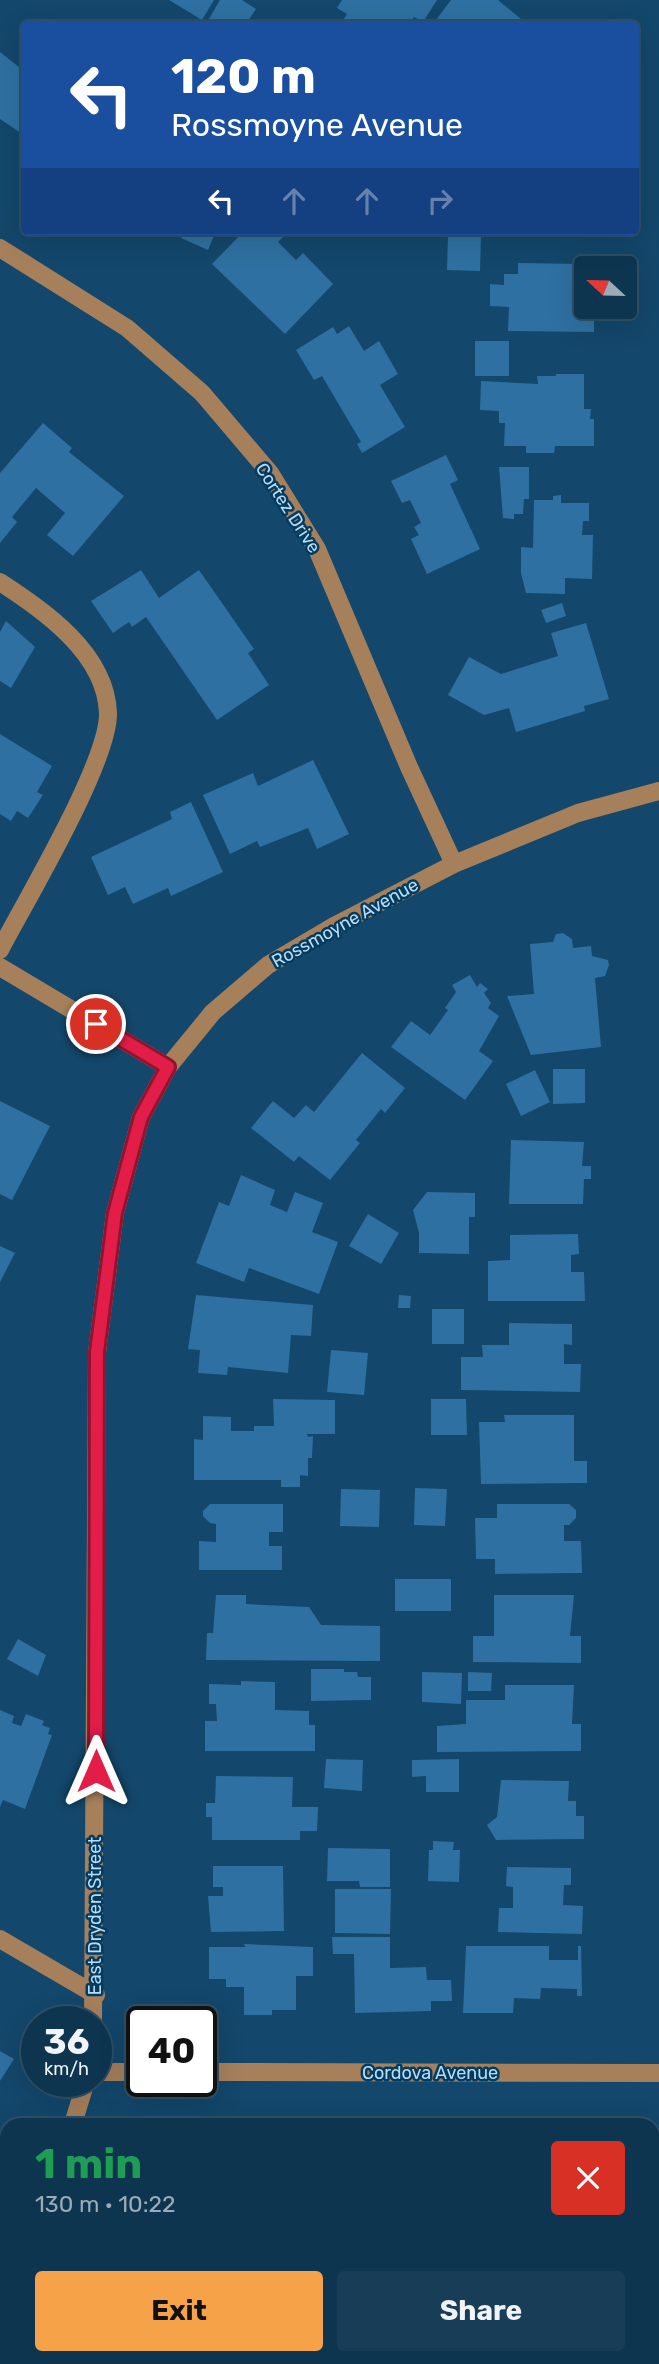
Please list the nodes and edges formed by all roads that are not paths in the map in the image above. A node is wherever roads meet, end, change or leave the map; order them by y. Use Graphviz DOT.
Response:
graph roads {
  1 [pos="0,248"];
  2 [pos="0,582"];
  3 [pos="659,791"];
  4 [pos="454,863"];
  5 [pos="0,950"];
  6 [pos="0,967"];
  7 [pos="168,1067"];
  8 [pos="0,1939"];
  9 [pos="96,1995"];
  10 [pos="95,2006"];
  11 [pos="217,2073"];
  12 [pos="659,2074"];
  13 [pos="81,2097"];
  14 [pos="75,2118"];
  1 -- 4 [label="street, Cortez Drive"];
  2 -- 5 [label="street"];
  3 -- 4 [label="street, Rossmoyne Avenue"];
  4 -- 7 [label="street, Rossmoyne Avenue"];
  6 -- 7 [label="street"];
  7 -- 9 [label="street, East Dryden Street"];
  8 -- 9 [label="street"];
  9 -- 10 [label="street, East Dryden Street"];
  11 -- 12 [label="street, Cordova Avenue"];
  13 -- 14 [label="street"];
}
